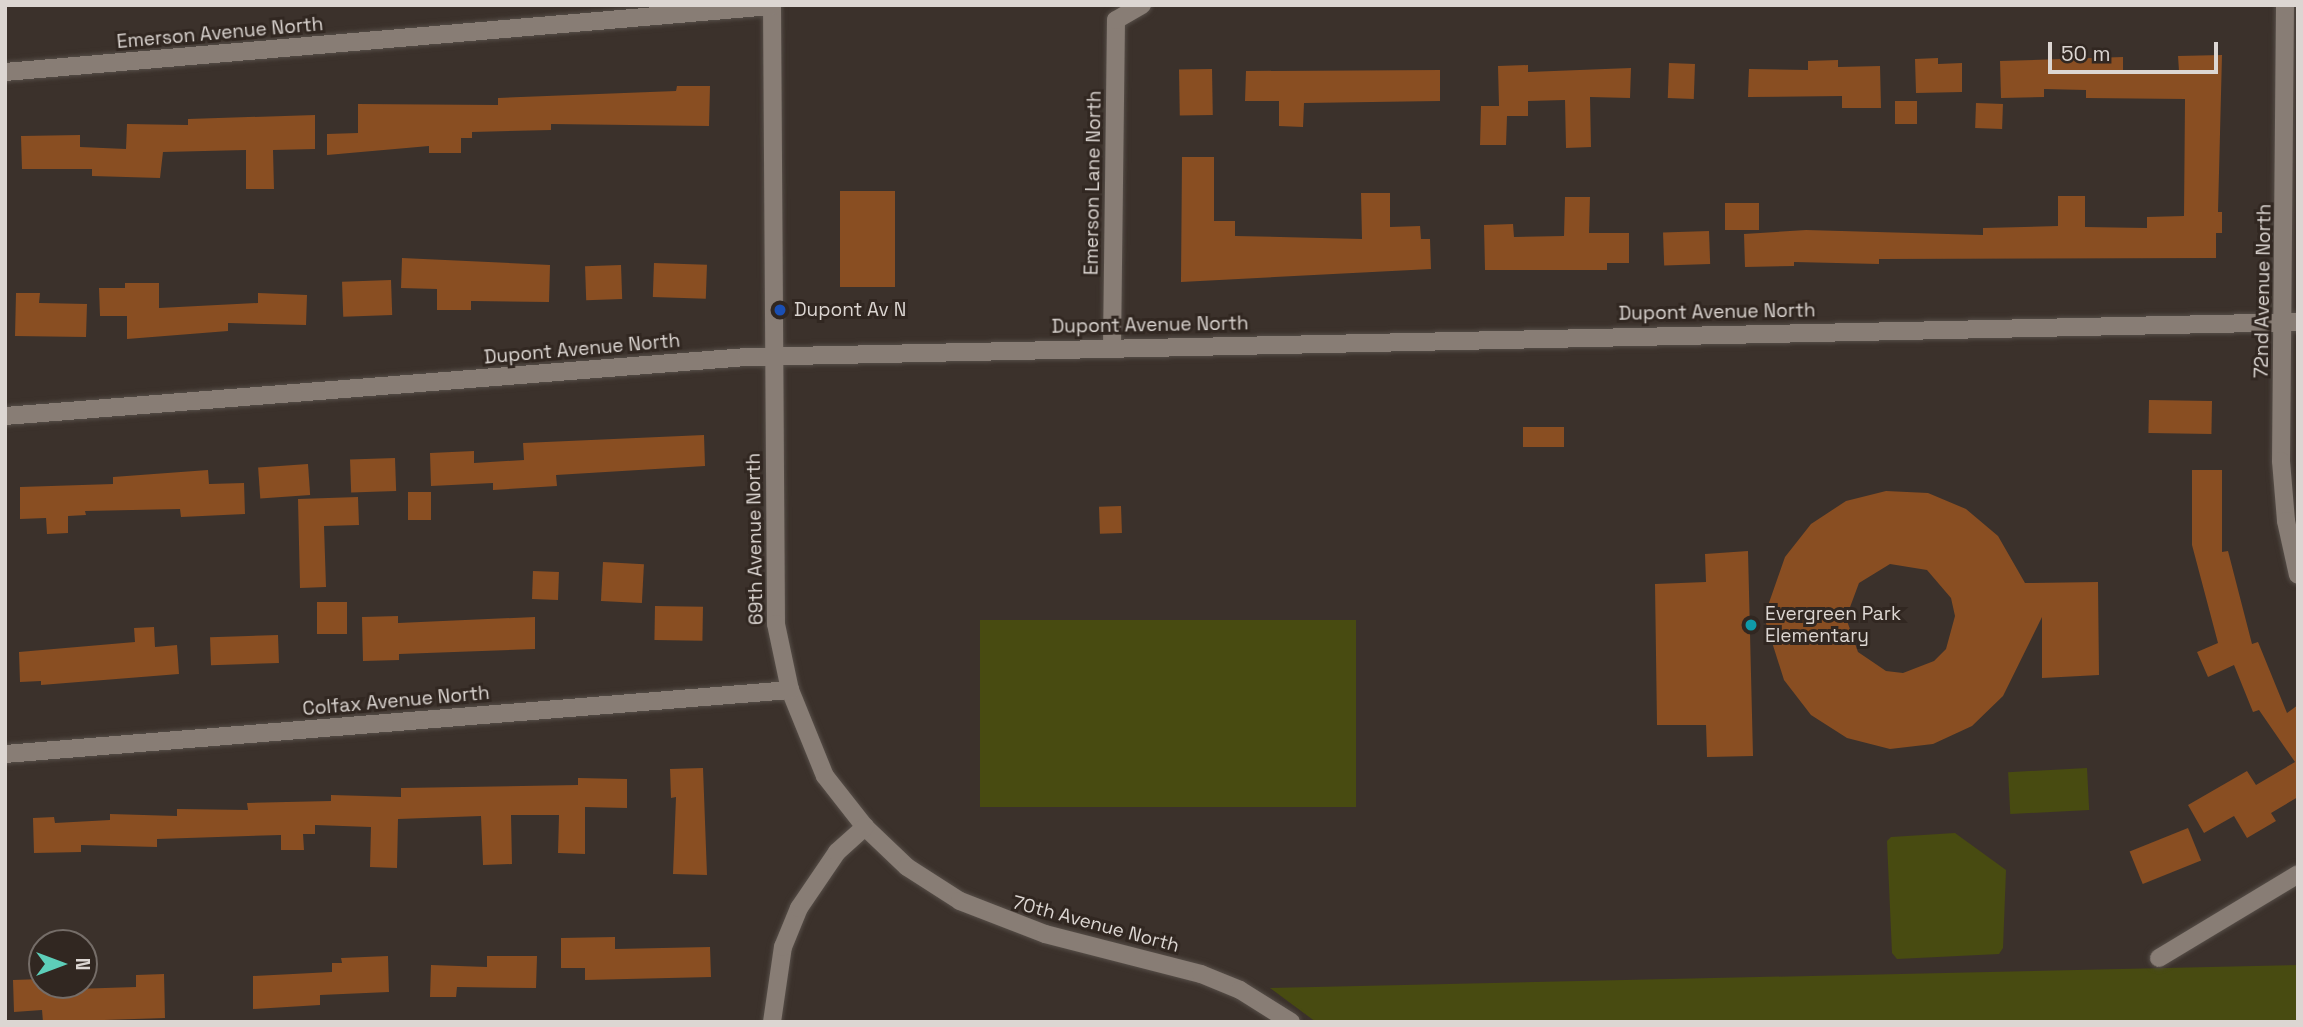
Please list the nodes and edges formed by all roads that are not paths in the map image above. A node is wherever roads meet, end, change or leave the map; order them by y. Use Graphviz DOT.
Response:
graph roads {
  1 [pos="772,5"];
  2 [pos="1142,5"];
  3 [pos="2285,5"];
  4 [pos="5,72"];
  5 [pos="2291,322"];
  6 [pos="1112,347"];
  7 [pos="774,356"];
  8 [pos="5,416"];
  9 [pos="2298,575"];
  10 [pos="789,690"];
  11 [pos="5,754"];
  12 [pos="865,827"];
  13 [pos="2298,874"];
  14 [pos="2159,958"];
  15 [pos="772,1022"];
  16 [pos="1291,1022"];
  1 -- 4 [label="street, Emerson Avenue North"];
  1 -- 7 [label="street, 69th Avenue North"];
  2 -- 6 [label="street, Emerson Lane North"];
  3 -- 5 [label="street, 72nd Avenue North"];
  5 -- 6 [label="street, Dupont Avenue North"];
  5 -- 9 [label="street, 72nd Avenue North"];
  6 -- 7 [label="street, Dupont Avenue North"];
  7 -- 8 [label="street, Dupont Avenue North"];
  7 -- 10 [label="street, 69th Avenue North"];
  10 -- 11 [label="street, Colfax Avenue North"];
  10 -- 12 [label="street, 69th Avenue North"];
  12 -- 15 [label="street"];
  12 -- 16 [label="street, 70th Avenue North"];
  13 -- 14 [label="street"];
}
